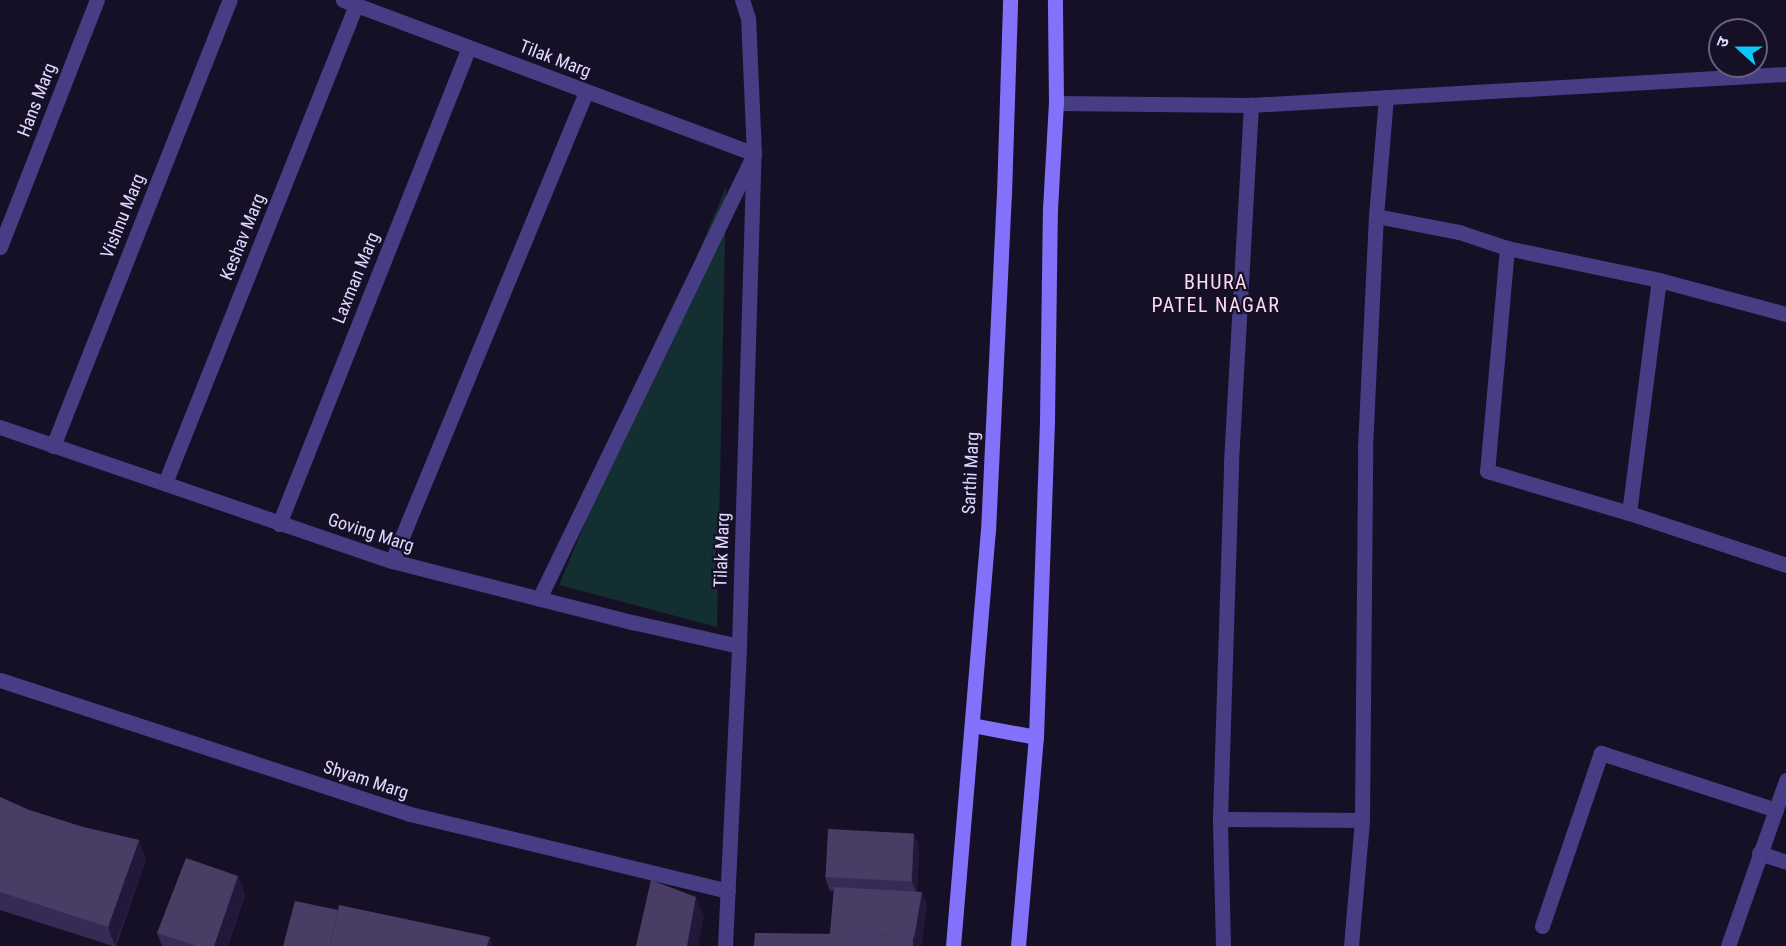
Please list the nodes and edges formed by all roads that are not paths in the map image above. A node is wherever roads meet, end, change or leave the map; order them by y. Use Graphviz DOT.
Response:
graph roads {
  1 [pos="97,0"];
  2 [pos="230,0"];
  3 [pos="742,0"];
  4 [pos="1010,0"];
  5 [pos="1055,0"];
  6 [pos="350,2"];
  7 [pos="470,47"];
  8 [pos="1786,74"];
  9 [pos="585,92"];
  10 [pos="1386,97"];
  11 [pos="1056,103"];
  12 [pos="1251,105"];
  13 [pos="754,154"];
  14 [pos="1376,216"];
  15 [pos="0,247"];
  16 [pos="1508,248"];
  17 [pos="1659,280"];
  18 [pos="1786,314"];
  19 [pos="0,427"];
  20 [pos="53,446"];
  21 [pos="165,483"];
  22 [pos="1629,513"];
  23 [pos="279,524"];
  24 [pos="392,561"];
  25 [pos="1786,565"];
  26 [pos="539,598"];
  27 [pos="739,646"];
  28 [pos="0,680"];
  29 [pos="972,725"];
  30 [pos="1036,737"];
  31 [pos="1786,780"];
  32 [pos="1776,810"];
  33 [pos="1220,819"];
  34 [pos="1362,820"];
  35 [pos="1759,853"];
  36 [pos="1786,862"];
  37 [pos="728,891"];
  38 [pos="1542,926"];
  39 [pos="725,946"];
  40 [pos="953,946"];
  41 [pos="1018,946"];
  42 [pos="1222,946"];
  43 [pos="1352,946"];
  44 [pos="1728,946"];
  1 -- 15 [label="street, Hans Marg"];
  2 -- 20 [label="street, Vishnu Marg"];
  3 -- 13 [label="street, Tilak Marg"];
  4 -- 29 [label="street, Sarthi Marg"];
  5 -- 11 [label="street"];
  6 -- 7 [label="street, Tilak Marg"];
  6 -- 21 [label="street, Keshav Marg"];
  7 -- 9 [label="street, Tilak Marg"];
  7 -- 23 [label="street, Laxman Marg"];
  8 -- 10 [label="street"];
  9 -- 13 [label="street, Tilak Marg"];
  9 -- 24 [label="street"];
  10 -- 12 [label="street"];
  10 -- 14 [label="street"];
  11 -- 12 [label="street"];
  11 -- 30 [label="street"];
  12 -- 33 [label="street"];
  13 -- 26 [label="street"];
  13 -- 27 [label="street, Tilak Marg"];
  14 -- 16 [label="street"];
  14 -- 34 [label="street"];
  16 -- 17 [label="street"];
  16 -- 22 [label="street"];
  17 -- 18 [label="street"];
  17 -- 22 [label="street"];
  19 -- 20 [label="street, Goving Marg"];
  20 -- 21 [label="street, Goving Marg"];
  21 -- 23 [label="street, Goving Marg"];
  22 -- 25 [label="street"];
  23 -- 24 [label="street, Goving Marg"];
  24 -- 26 [label="street, Goving Marg"];
  26 -- 27 [label="street, Goving Marg"];
  27 -- 37 [label="street, Tilak Marg"];
  28 -- 37 [label="street, Shyam Marg"];
  29 -- 30 [label="street"];
  29 -- 40 [label="street, Sarthi Marg"];
  30 -- 41 [label="street"];
  31 -- 32 [label="street"];
  32 -- 35 [label="street"];
  32 -- 38 [label="street"];
  33 -- 34 [label="street"];
  33 -- 42 [label="street"];
  34 -- 43 [label="street"];
  35 -- 36 [label="street"];
  35 -- 44 [label="street"];
  37 -- 39 [label="street, Tilak Marg"];
}
